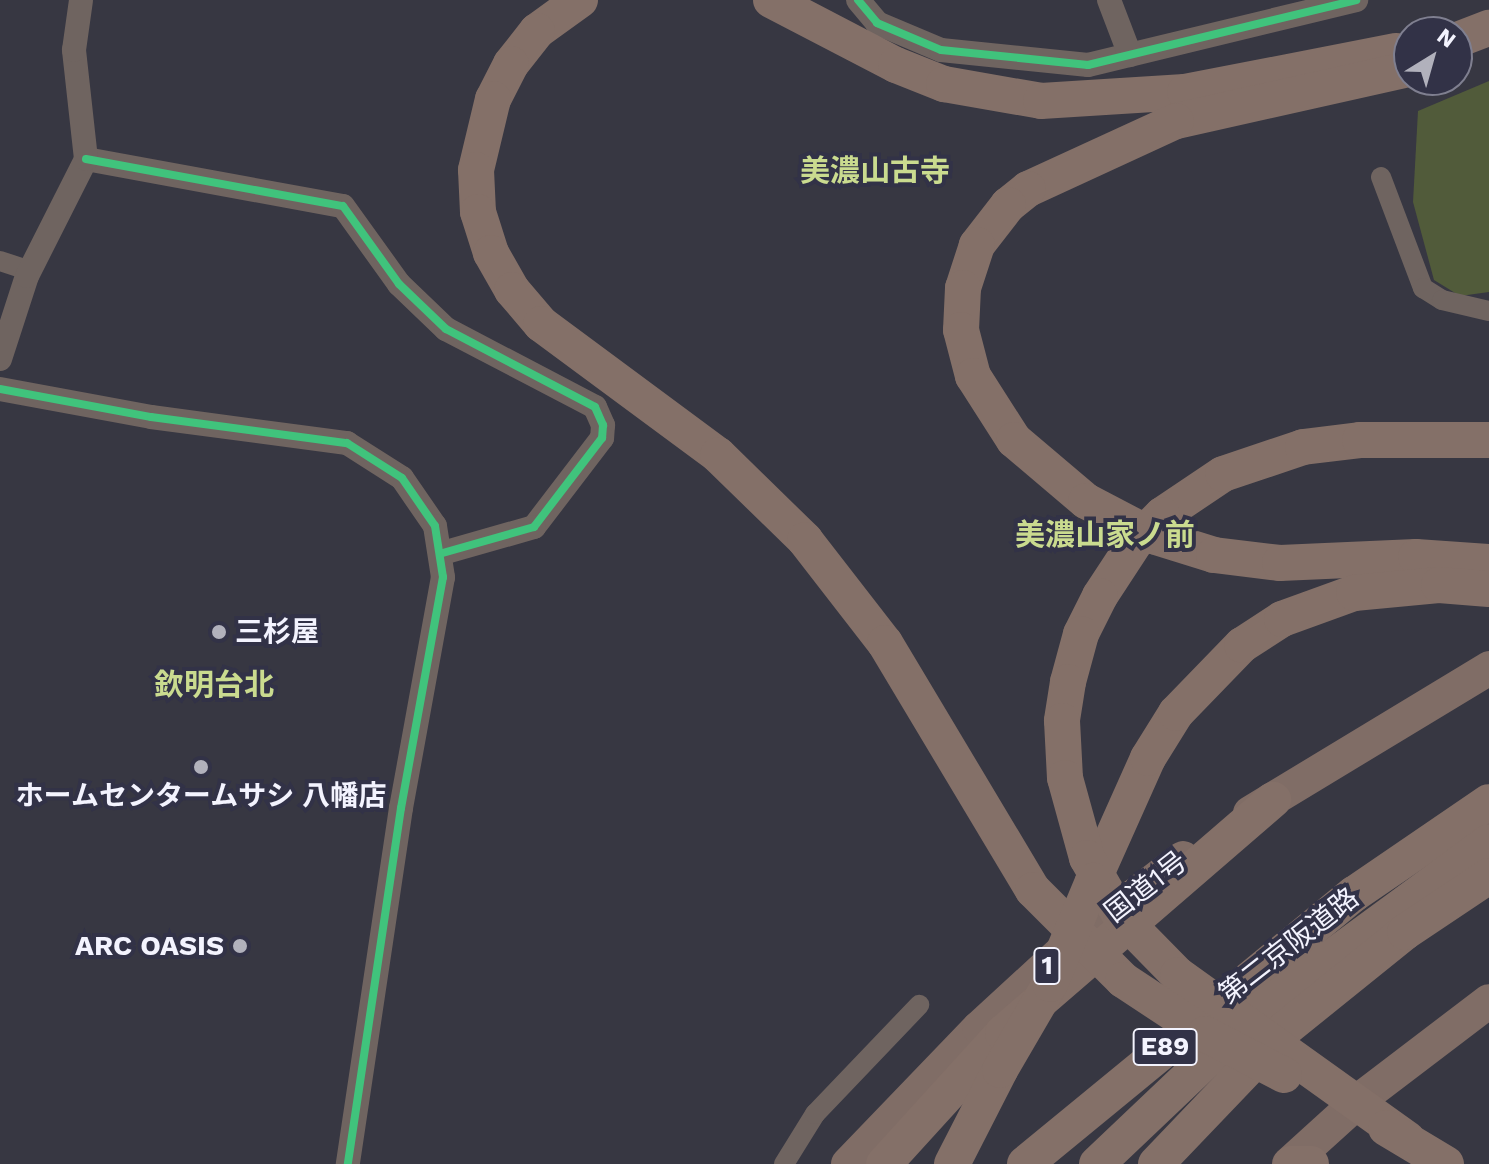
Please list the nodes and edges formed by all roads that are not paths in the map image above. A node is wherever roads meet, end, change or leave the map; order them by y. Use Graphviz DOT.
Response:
graph roads {
  1 [pos="81,0"];
  2 [pos="580,0"];
  3 [pos="771,0"];
  4 [pos="858,0"];
  5 [pos="1109,0"];
  6 [pos="1356,0"];
  7 [pos="1393,52"];
  8 [pos="1130,55"];
  9 [pos="1393,73"];
  10 [pos="86,159"];
  11 [pos="1381,177"];
  12 [pos="0,261"];
  13 [pos="30,271"];
  14 [pos="1489,311"];
  15 [pos="0,359"];
  16 [pos="0,389"];
  17 [pos="1489,440"];
  18 [pos="443,553"];
  19 [pos="1489,562"];
  20 [pos="1489,589"];
  21 [pos="1489,668"];
  22 [pos="1273,800"];
  23 [pos="1489,802"];
  24 [pos="1489,842"];
  25 [pos="1457,870"];
  26 [pos="1328,955"];
  27 [pos="1489,1001"];
  28 [pos="919,1005"];
  29 [pos="1407,1139"];
  30 [pos="348,1164"];
  31 [pos="784,1164"];
  32 [pos="848,1164"];
  33 [pos="884,1164"];
  34 [pos="952,1164"];
  35 [pos="1025,1164"];
  36 [pos="1097,1164"];
  37 [pos="1156,1164"];
  38 [pos="1290,1164"];
  39 [pos="1311,1164"];
  40 [pos="1446,1164"];
  1 -- 10 [label="street"];
  2 -- 29 [label="highway, bridge"];
  3 -- 7 [label="highway"];
  4 -- 8 [label="street"];
  5 -- 8 [label="street"];
  6 -- 8 [label="street"];
  9 -- 19 [label="highway"];
  10 -- 13 [label="street"];
  10 -- 18 [label="street"];
  11 -- 14 [label="street"];
  12 -- 13 [label="street"];
  13 -- 15 [label="street"];
  16 -- 18 [label="street"];
  17 -- 29 [label="highway, bridge"];
  18 -- 30 [label="street"];
  20 -- 34 [label="highway, bridge"];
  21 -- 22 [label="highway, 国道1号 / 1"];
  22 -- 32 [label="highway, 国道1号 / 1"];
  22 -- 33 [label="highway"];
  23 -- 25 [label="highway, 第二京阪道路 / E89"];
  24 -- 25 [label="highway, 第二京阪道路 / E89"];
  25 -- 26 [label="highway"];
  25 -- 26 [label="highway, 第二京阪道路 / E89"];
  26 -- 35 [label="highway, 第二京阪道路 / E89"];
  26 -- 36 [label="highway, 第二京阪道路 / E89"];
  26 -- 37 [label="highway"];
  27 -- 38 [label="highway"];
  28 -- 31 [label="street"];
  29 -- 40 [label="highway, bridge"];
  38 -- 39 [label="highway"];
}
